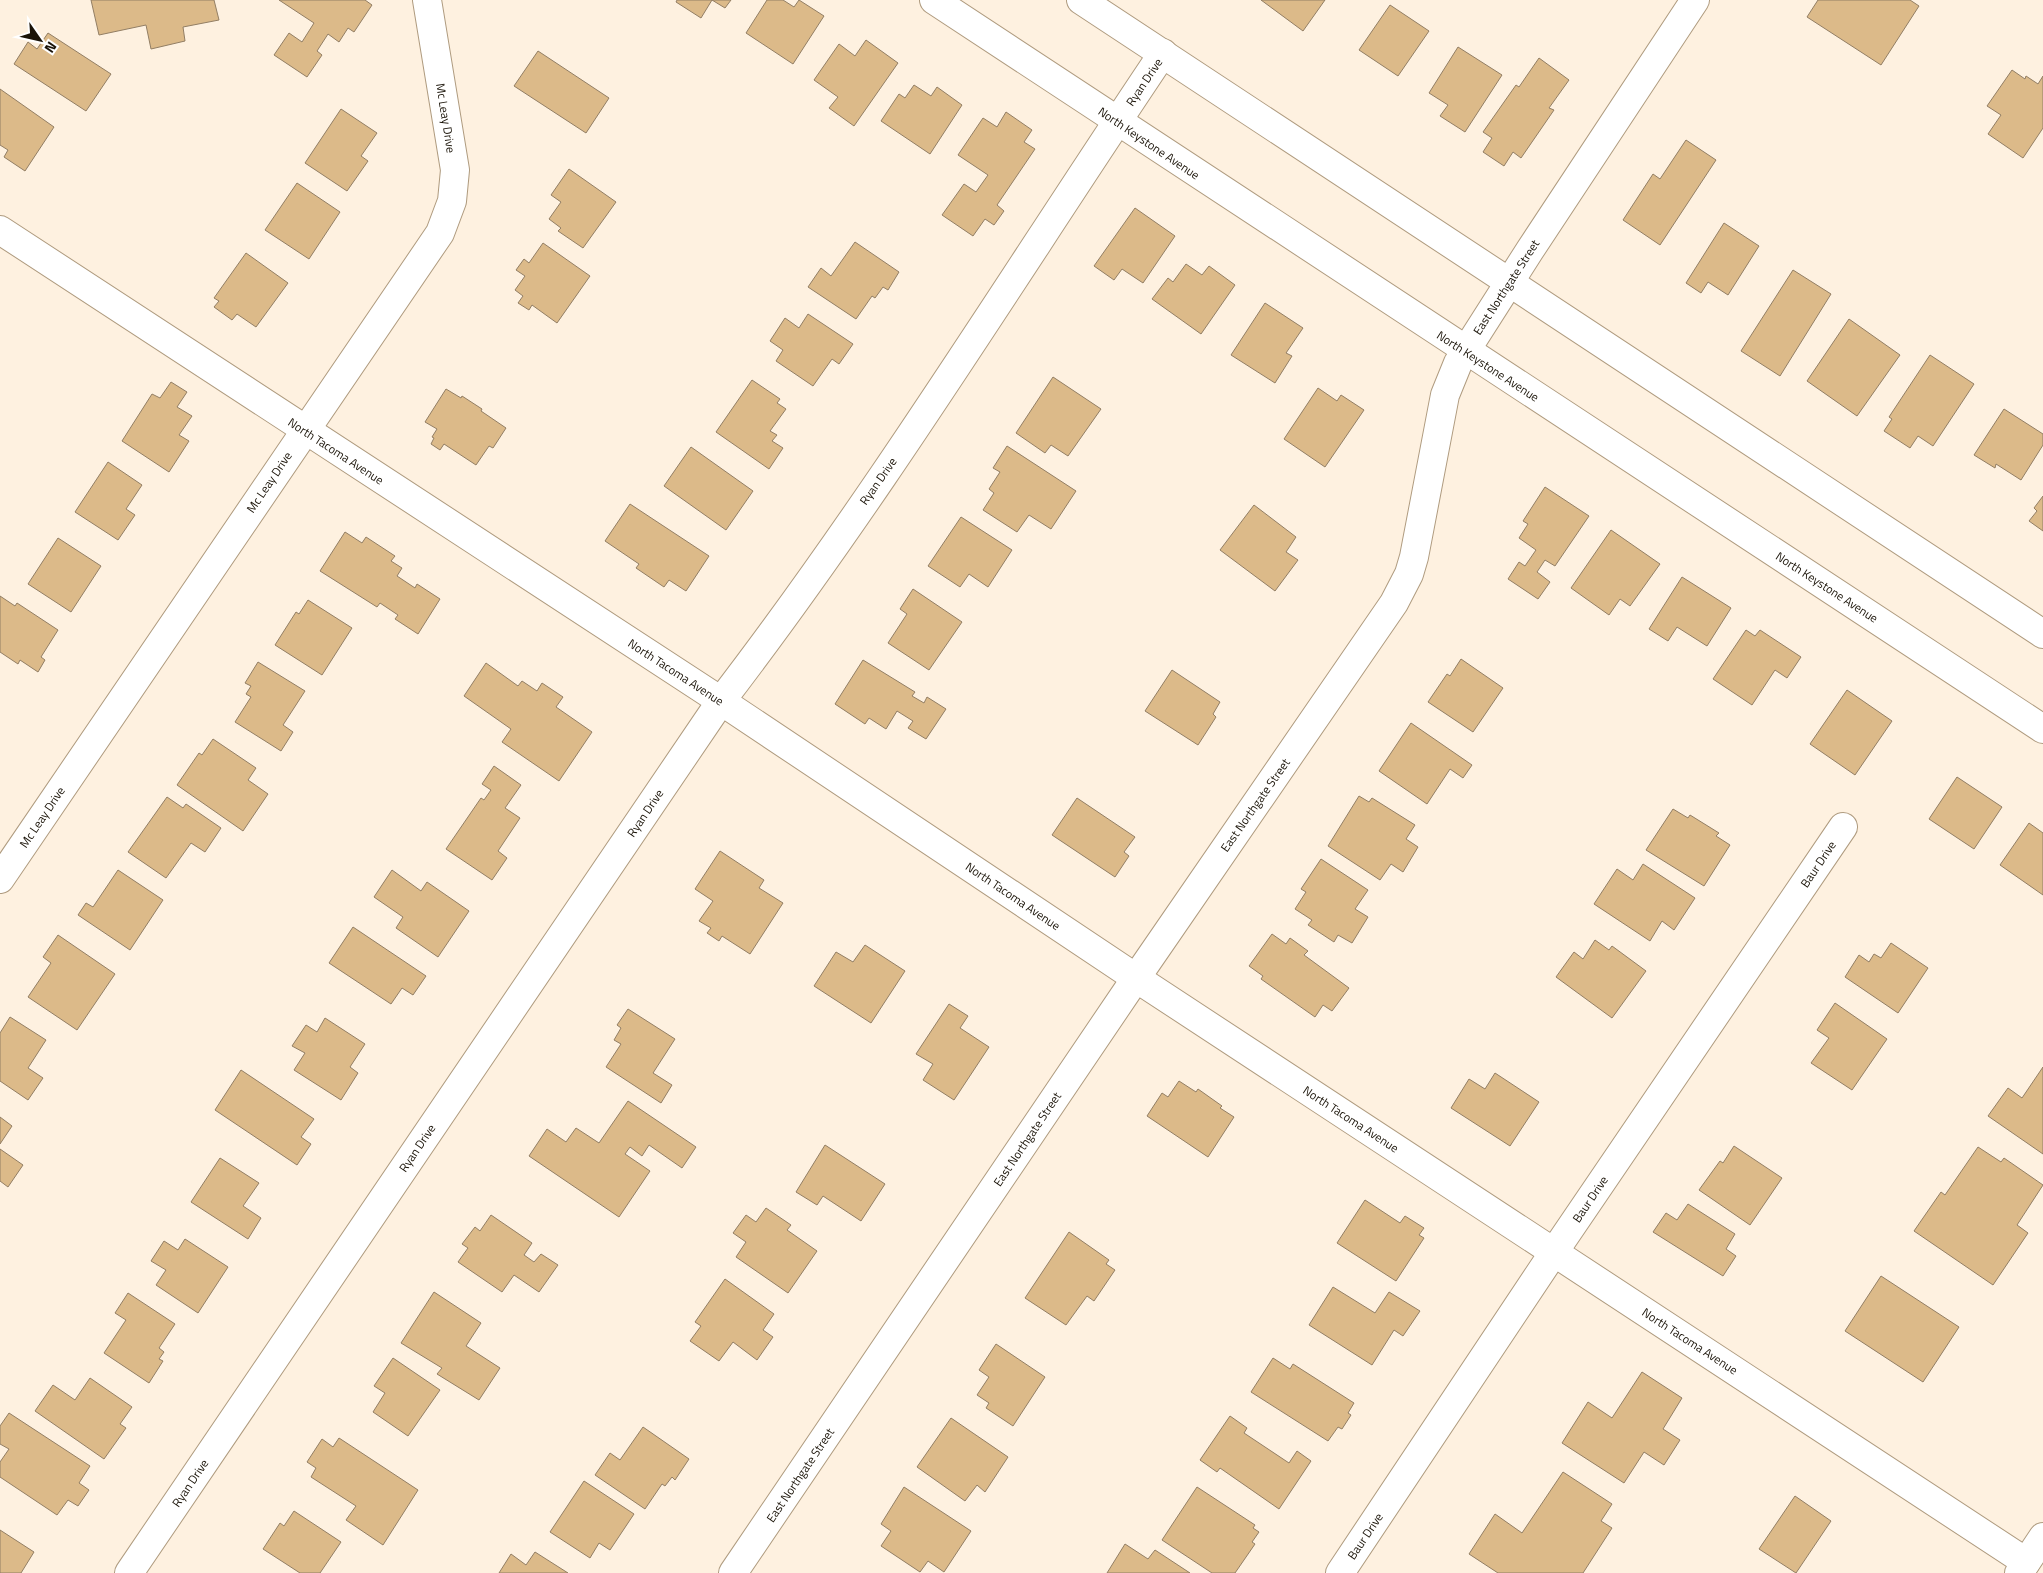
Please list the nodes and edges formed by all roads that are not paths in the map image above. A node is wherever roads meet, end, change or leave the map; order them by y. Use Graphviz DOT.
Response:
graph roads {
  1 [pos="427,0"];
  2 [pos="934,0"];
  3 [pos="1082,0"];
  4 [pos="1695,0"];
  5 [pos="1163,54"];
  6 [pos="1117,122"];
  7 [pos="0,230"];
  8 [pos="1509,281"];
  9 [pos="1465,350"];
  10 [pos="304,430"];
  11 [pos="2043,634"];
  12 [pos="720,701"];
  13 [pos="2043,729"];
  14 [pos="1843,828"];
  15 [pos="0,879"];
  16 [pos="1136,978"];
  17 [pos="1554,1252"];
  18 [pos="2043,1537"];
  19 [pos="2022,1568"];
  20 [pos="129,1573"];
  21 [pos="733,1573"];
  22 [pos="1340,1573"];
  1 -- 10 [label="street, Mc Leay Drive"];
  2 -- 6 [label="street, North Keystone Avenue"];
  3 -- 5 [label="street"];
  4 -- 8 [label="street, East Northgate Street"];
  5 -- 6 [label="street, Ryan Drive"];
  5 -- 8 [label="street"];
  6 -- 9 [label="street, North Keystone Avenue"];
  6 -- 12 [label="street, Ryan Drive"];
  7 -- 10 [label="street, North Tacoma Avenue"];
  8 -- 9 [label="street, East Northgate Street"];
  8 -- 11 [label="street"];
  9 -- 13 [label="street, North Keystone Avenue"];
  9 -- 16 [label="street, East Northgate Street"];
  10 -- 12 [label="street, North Tacoma Avenue"];
  10 -- 15 [label="street, Mc Leay Drive"];
  12 -- 16 [label="street, North Tacoma Avenue"];
  12 -- 20 [label="street, Ryan Drive"];
  14 -- 17 [label="street, Baur Drive"];
  16 -- 17 [label="street, North Tacoma Avenue"];
  16 -- 21 [label="street, East Northgate Street"];
  17 -- 19 [label="street, North Tacoma Avenue"];
  17 -- 22 [label="street, Baur Drive"];
  18 -- 19 [label="street"];
}
